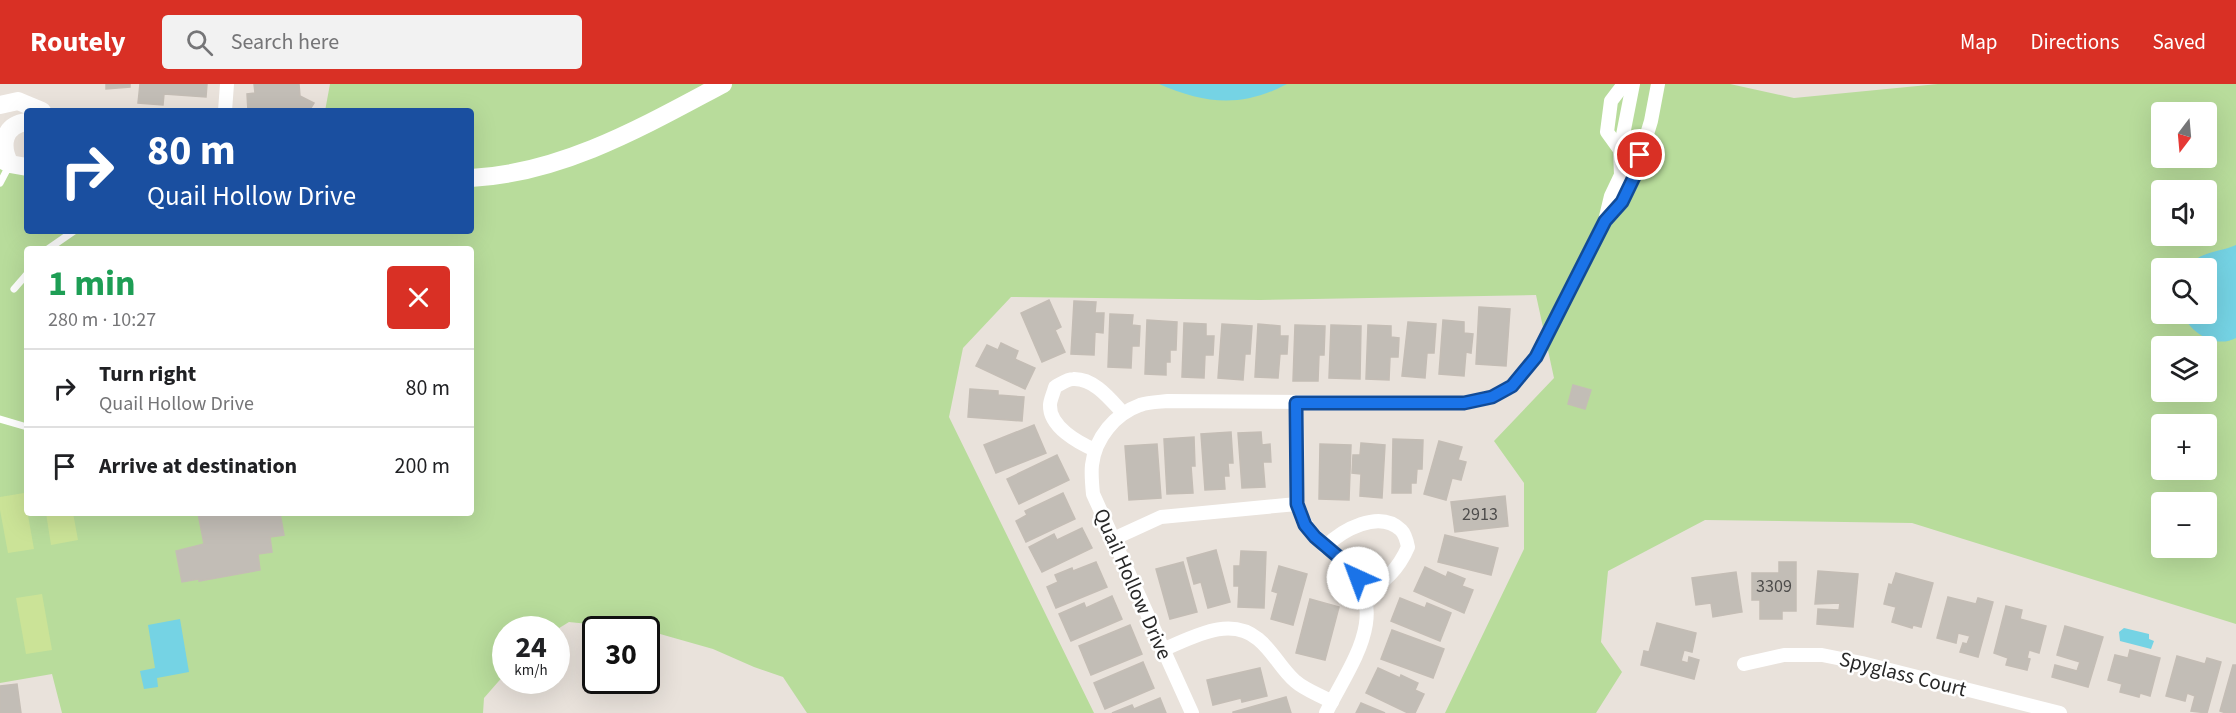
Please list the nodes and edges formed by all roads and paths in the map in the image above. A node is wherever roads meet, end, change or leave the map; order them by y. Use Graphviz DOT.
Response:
graph roads {
  1 [pos="227,84"];
  2 [pos="723,84"];
  3 [pos="1624,84"];
  4 [pos="1633,84"];
  5 [pos="1658,84"];
  6 [pos="0,105"];
  7 [pos="35,108"];
  8 [pos="225,108"];
  9 [pos="24,122"];
  10 [pos="1620,150"];
  11 [pos="1640,155"];
  12 [pos="12,164"];
  13 [pos="474,178"];
  14 [pos="0,183"];
  15 [pos="1605,221"];
  16 [pos="70,234"];
  17 [pos="52,246"];
  18 [pos="24,277"];
  19 [pos="14,289"];
  20 [pos="1296,403"];
  21 [pos="1123,413"];
  22 [pos="0,419"];
  23 [pos="24,426"];
  24 [pos="1095,450"];
  25 [pos="1297,504"];
  26 [pos="1113,539"];
  27 [pos="1325,547"];
  28 [pos="1364,593"];
  29 [pos="1162,650"];
  30 [pos="1744,664"];
  31 [pos="1329,707"];
  32 [pos="1192,713"];
  33 [pos="2060,713"];
  1 -- 8 [label="street"];
  2 -- 13 [label="street"];
  3 -- 10 [label="street, Quail Hollow Drive"];
  4 -- 10 [label="street, Quail Hollow Drive"];
  5 -- 11 [label="street, Quail Hollow Drive"];
  6 -- 7 [label="street"];
  9 -- 12 [label="street"];
  10 -- 11 [label="street"];
  10 -- 15 [label="street, Quail Hollow Drive"];
  11 -- 15 [label="street, Quail Hollow Drive"];
  12 -- 14 [label="lane"];
  15 -- 20 [label="street, Quail Hollow Drive"];
  16 -- 17 [label="lane"];
  18 -- 19 [label="lane"];
  20 -- 21 [label="street, Quail Hollow Drive"];
  20 -- 25 [label="street"];
  21 -- 24 [label="street, Quail Hollow Drive"];
  21 -- 24 [label="street"];
  22 -- 23 [label="lane"];
  24 -- 26 [label="street, Quail Hollow Drive"];
  25 -- 26 [label="street"];
  25 -- 27 [label="street"];
  26 -- 29 [label="street, Quail Hollow Drive"];
  27 -- 28 [label="street"];
  27 -- 28 [label="street"];
  28 -- 31 [label="street"];
  29 -- 31 [label="street"];
  29 -- 32 [label="street, Quail Hollow Drive"];
  30 -- 33 [label="street, Spyglass Court"];
}
